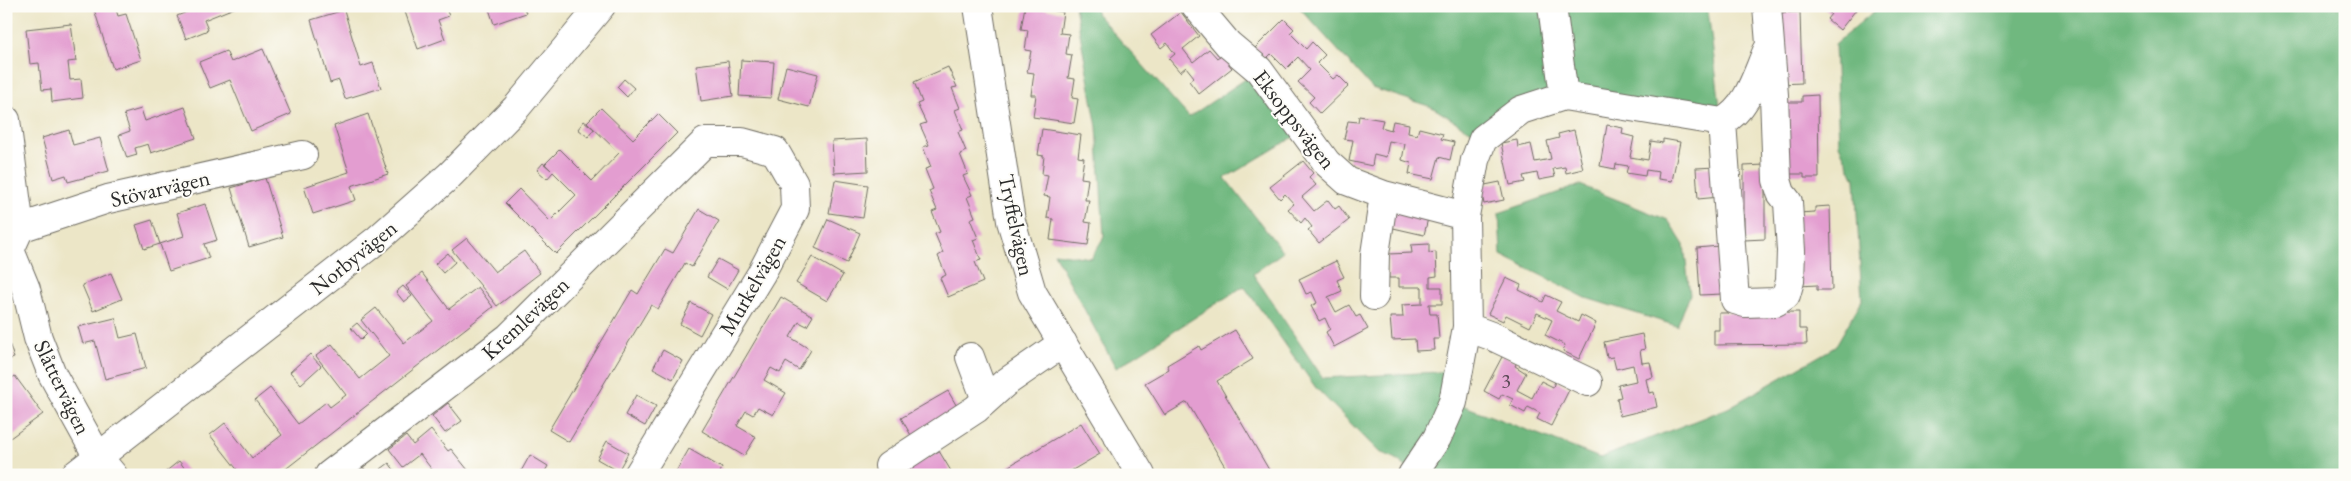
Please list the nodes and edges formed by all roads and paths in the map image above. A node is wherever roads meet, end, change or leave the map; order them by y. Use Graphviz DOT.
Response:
graph roads {
  1 [pos="978,6"];
  2 [pos="1196,6"];
  3 [pos="1552,6"];
  4 [pos="1767,6"];
  5 [pos="593,11"];
  6 [pos="1770,44"];
  7 [pos="1564,96"];
  8 [pos="6,120"];
  9 [pos="1722,122"];
  10 [pos="705,142"];
  11 [pos="303,155"];
  12 [pos="1384,194"];
  13 [pos="1465,216"];
  14 [pos="12,243"];
  15 [pos="1374,296"];
  16 [pos="1467,327"];
  17 [pos="1063,343"];
  18 [pos="970,356"];
  19 [pos="1588,382"];
  20 [pos="986,400"];
  21 [pos="105,466"];
  22 [pos="889,466"];
  23 [pos="75,475"];
  24 [pos="328,475"];
  25 [pos="638,475"];
  26 [pos="1141,475"];
  27 [pos="1412,475"];
  1 -- 17 [label="street, Tryffelvägen"];
  2 -- 12 [label="street, Eksoppsvägen"];
  3 -- 7 [label="street"];
  4 -- 6 [label="street"];
  5 -- 21 [label="street, Norbyvägen"];
  6 -- 9 [label="street"];
  6 -- 9 [label="street"];
  7 -- 9 [label="street"];
  7 -- 13 [label="street"];
  8 -- 14 [label="street, Slåttervägen"];
  10 -- 24 [label="street, Kremlevägen"];
  10 -- 25 [label="street, Murkelvägen"];
  11 -- 14 [label="street, Stövarvägen"];
  12 -- 13 [label="street, Eksoppsvägen"];
  12 -- 15 [label="street"];
  13 -- 16 [label="street"];
  14 -- 21 [label="street, Slåttervägen"];
  16 -- 19 [label="street"];
  16 -- 27 [label="street"];
  17 -- 20 [label="street"];
  17 -- 26 [label="street, Tryffelvägen"];
  18 -- 20 [label="street"];
  20 -- 22 [label="street"];
  21 -- 23 [label="street, Norbyvägen"];
}
